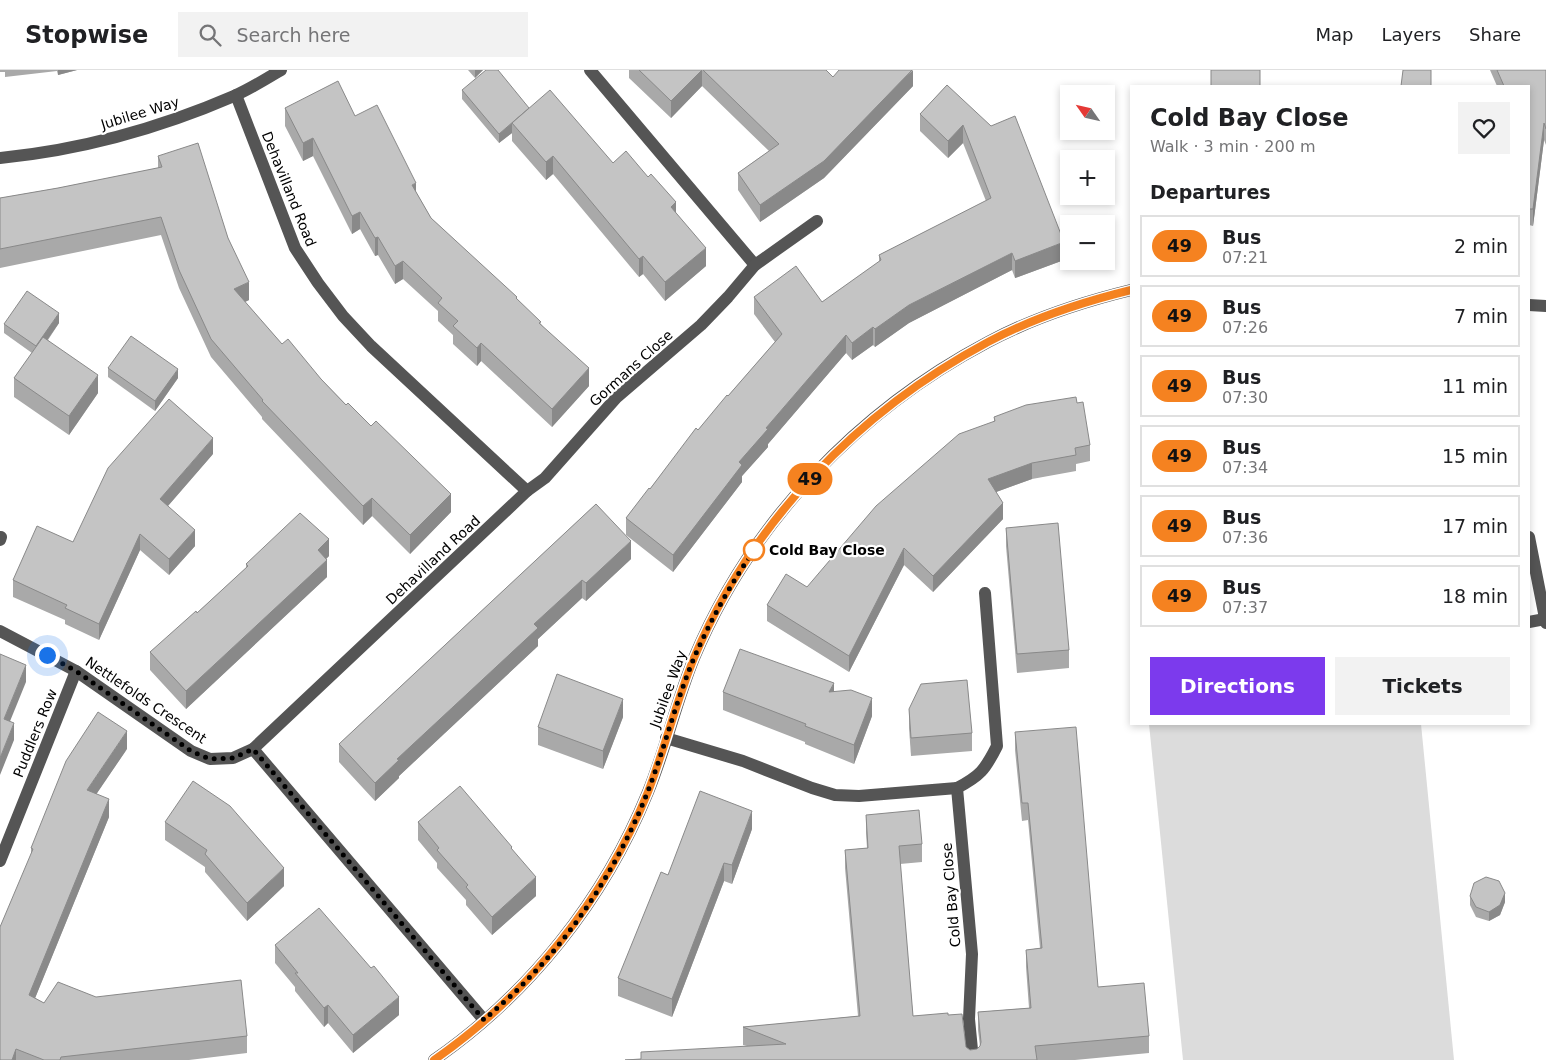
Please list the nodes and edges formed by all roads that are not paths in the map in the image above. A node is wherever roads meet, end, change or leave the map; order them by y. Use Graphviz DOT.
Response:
graph roads {
  1 [pos="281,70"];
  2 [pos="590,70"];
  3 [pos="236,95"];
  4 [pos="0,158"];
  5 [pos="817,221"];
  6 [pos="755,265"];
  7 [pos="1130,290"];
  8 [pos="1530,305"];
  9 [pos="1546,306"];
  10 [pos="527,492"];
  11 [pos="1530,542"];
  12 [pos="985,592"];
  13 [pos="1546,621"];
  14 [pos="1530,622"];
  15 [pos="0,631"];
  16 [pos="76,671"];
  17 [pos="666,738"];
  18 [pos="253,749"];
  19 [pos="957,788"];
  20 [pos="0,861"];
  21 [pos="484,1020"];
  22 [pos="434,1060"];
  23 [pos="973,1060"];
  1 -- 3 [label="street, Jubilee Way"];
  2 -- 6 [label="street"];
  3 -- 4 [label="street, Jubilee Way"];
  3 -- 10 [label="street, Dehavilland Road"];
  5 -- 6 [label="street, Gormans Close"];
  6 -- 10 [label="street, Gormans Close"];
  7 -- 17 [label="street, Jubilee Way"];
  8 -- 9 [label="street"];
  10 -- 18 [label="street, Dehavilland Road"];
  11 -- 13 [label="street"];
  12 -- 19 [label="street"];
  13 -- 14 [label="street"];
  15 -- 16 [label="street, Nettlefolds Crescent"];
  16 -- 18 [label="street, Nettlefolds Crescent"];
  16 -- 20 [label="street, Puddlers Row"];
  17 -- 19 [label="street"];
  17 -- 21 [label="street, Jubilee Way"];
  18 -- 21 [label="street"];
  19 -- 23 [label="street, Cold Bay Close"];
  21 -- 22 [label="street, Jubilee Way"];
}
